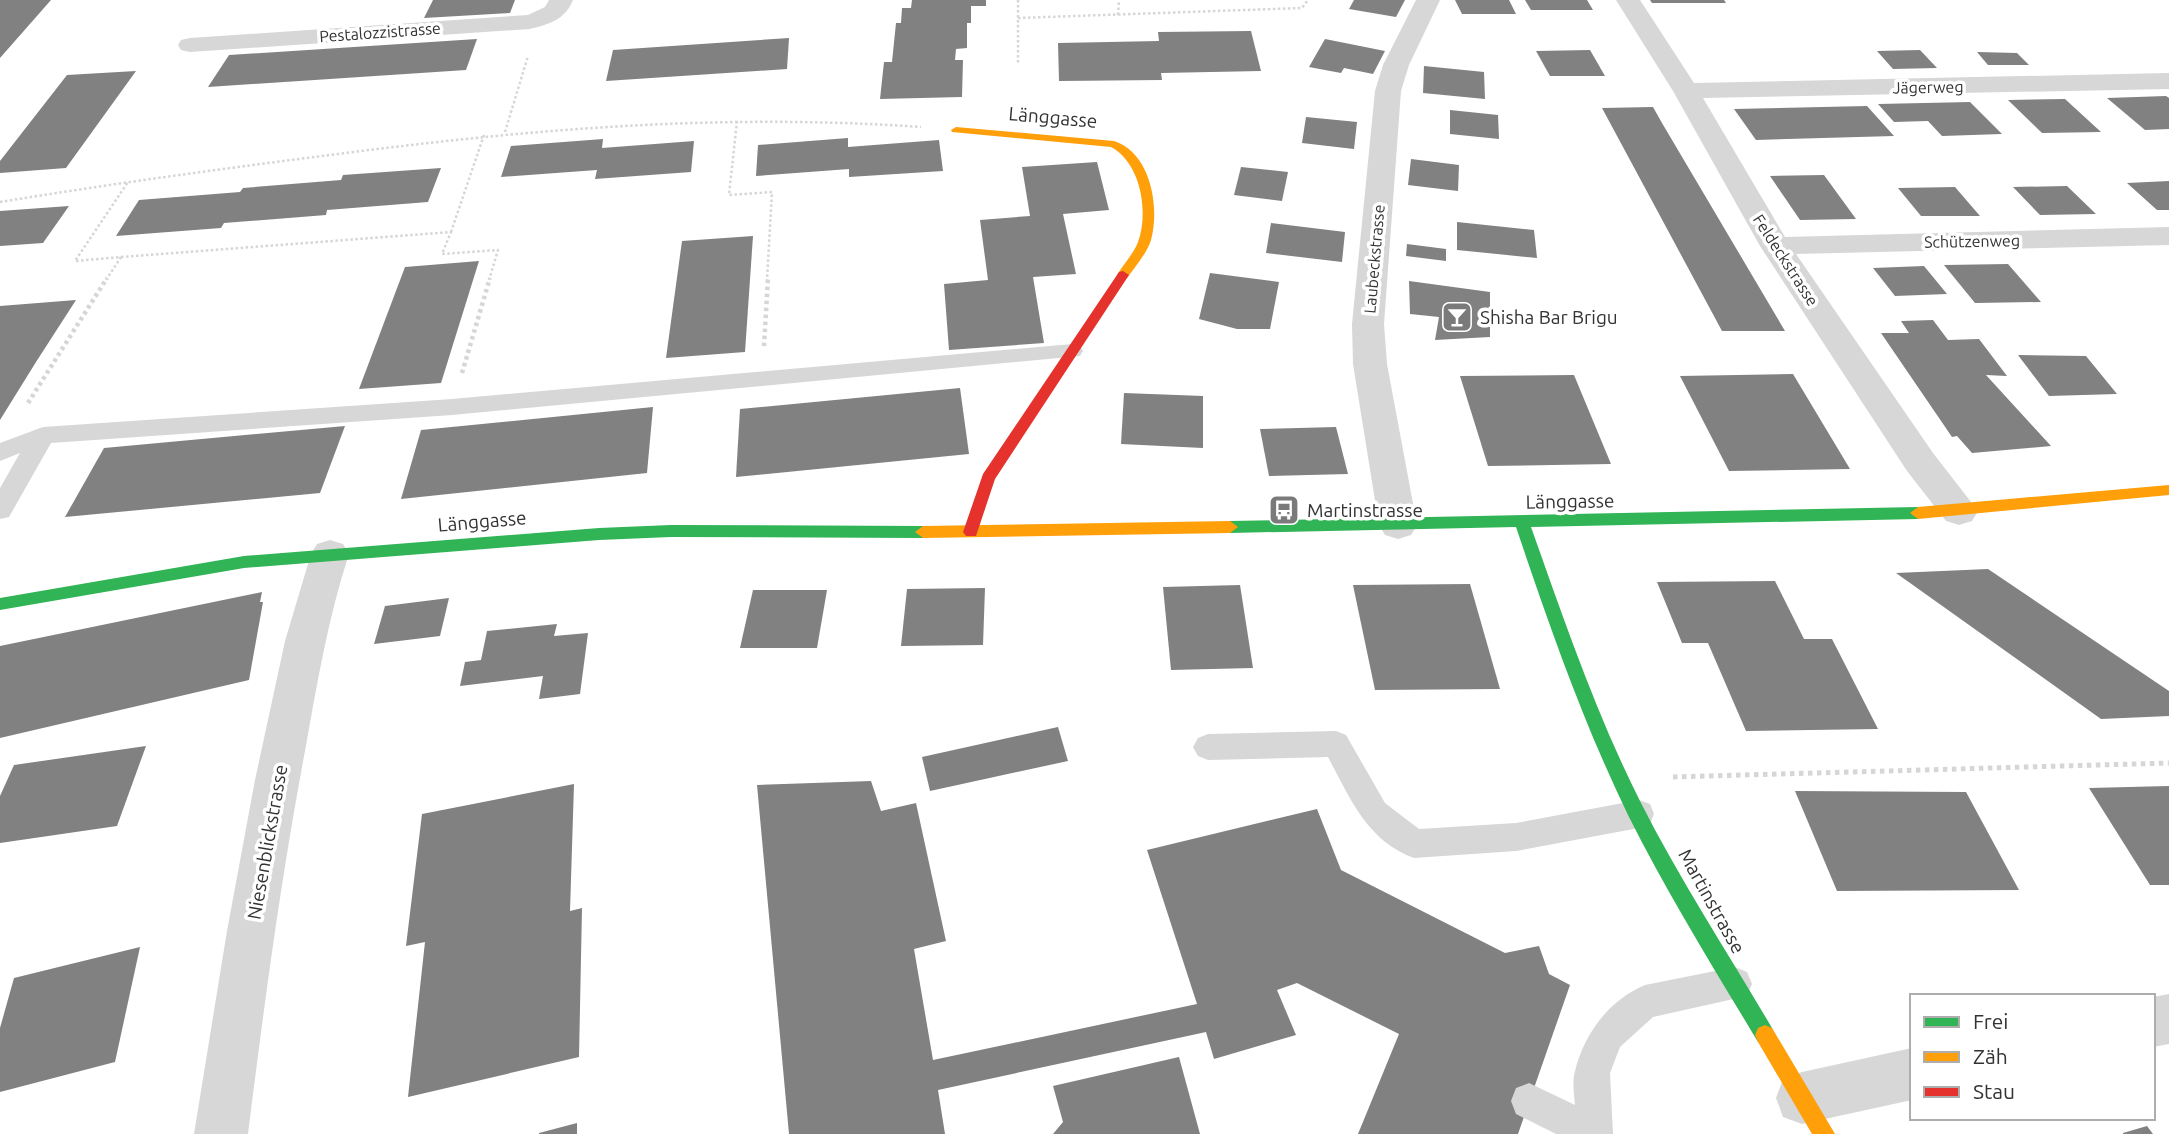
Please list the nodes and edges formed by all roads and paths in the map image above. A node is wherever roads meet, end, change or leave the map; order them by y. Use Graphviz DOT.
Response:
graph roads {
  1 [pos="561,0"];
  2 [pos="1018,0"];
  3 [pos="1119,0"];
  4 [pos="1308,0"];
  5 [pos="1428,0"];
  6 [pos="1628,0"];
  7 [pos="1118,15"];
  8 [pos="1018,18"];
  9 [pos="538,20"];
  10 [pos="190,45"];
  11 [pos="1018,64"];
  12 [pos="2169,81"];
  13 [pos="1686,92"];
  14 [pos="737,121"];
  15 [pos="956,130"];
  16 [pos="505,132"];
  17 [pos="484,135"];
  18 [pos="129,181"];
  19 [pos="0,202"];
  20 [pos="451,232"];
  21 [pos="2169,236"];
  22 [pos="1775,246"];
  23 [pos="121,257"];
  24 [pos="1072,351"];
  25 [pos="762,380"];
  26 [pos="452,407"];
  27 [pos="21,413"];
  28 [pos="43,435"];
  29 [pos="0,452"];
  30 [pos="2169,490"];
  31 [pos="0,510"];
  32 [pos="1959,510"];
  33 [pos="1522,523"];
  34 [pos="1398,525"];
  35 [pos="971,532"];
  36 [pos="330,554"];
  37 [pos="0,604"];
  38 [pos="1208,747"];
  39 [pos="2169,762"];
  40 [pos="1620,779"];
  41 [pos="1639,814"];
  42 [pos="1735,984"];
  43 [pos="1910,1075"];
  44 [pos="1530,1101"];
  45 [pos="1813,1116"];
  46 [pos="221,1134"];
  47 [pos="1594,1134"];
  1 -- 9 [label="street"];
  2 -- 8 [label="path"];
  3 -- 7 [label="path"];
  4 -- 7 [label="path"];
  5 -- 34 [label="street, Laubeckstrasse"];
  6 -- 13 [label="street, Feldeckstrasse"];
  7 -- 8 [label="path"];
  8 -- 11 [label="path"];
  9 -- 10 [label="street, Pestalozzistrasse"];
  9 -- 16 [label="path"];
  12 -- 13 [label="street, Jägerweg"];
  13 -- 22 [label="street, Feldeckstrasse"];
  14 -- 15 [label="path"];
  14 -- 16 [label="path"];
  14 -- 25 [label="path"];
  15 -- 24 [label="street, Länggasse"];
  16 -- 17 [label="path"];
  17 -- 18 [label="path"];
  17 -- 20 [label="path"];
  18 -- 19 [label="path"];
  18 -- 23 [label="path"];
  20 -- 23 [label="path"];
  20 -- 26 [label="path"];
  21 -- 22 [label="street, Schützenweg"];
  22 -- 32 [label="street, Feldeckstrasse"];
  23 -- 27 [label="path"];
  24 -- 25 [label="lane"];
  24 -- 35 [label="street, Länggasse"];
  25 -- 26 [label="lane"];
  26 -- 28 [label="lane"];
  28 -- 29 [label="lane"];
  28 -- 31 [label="lane"];
  30 -- 32 [label="street, Länggasse"];
  32 -- 33 [label="street, Länggasse"];
  33 -- 34 [label="street, Länggasse"];
  33 -- 40 [label="street, Martinstrasse"];
  34 -- 35 [label="street, Länggasse"];
  35 -- 36 [label="street, Länggasse"];
  36 -- 37 [label="street, Länggasse"];
  36 -- 46 [label="street, Niesenblickstrasse"];
  38 -- 41 [label="lane"];
  39 -- 40 [label="path"];
  40 -- 41 [label="street, Martinstrasse"];
  41 -- 42 [label="street, Martinstrasse"];
  42 -- 45 [label="street, Martinstrasse"];
  42 -- 47 [label="lane"];
  43 -- 45 [label="street"];
  44 -- 47 [label="lane"];
}
